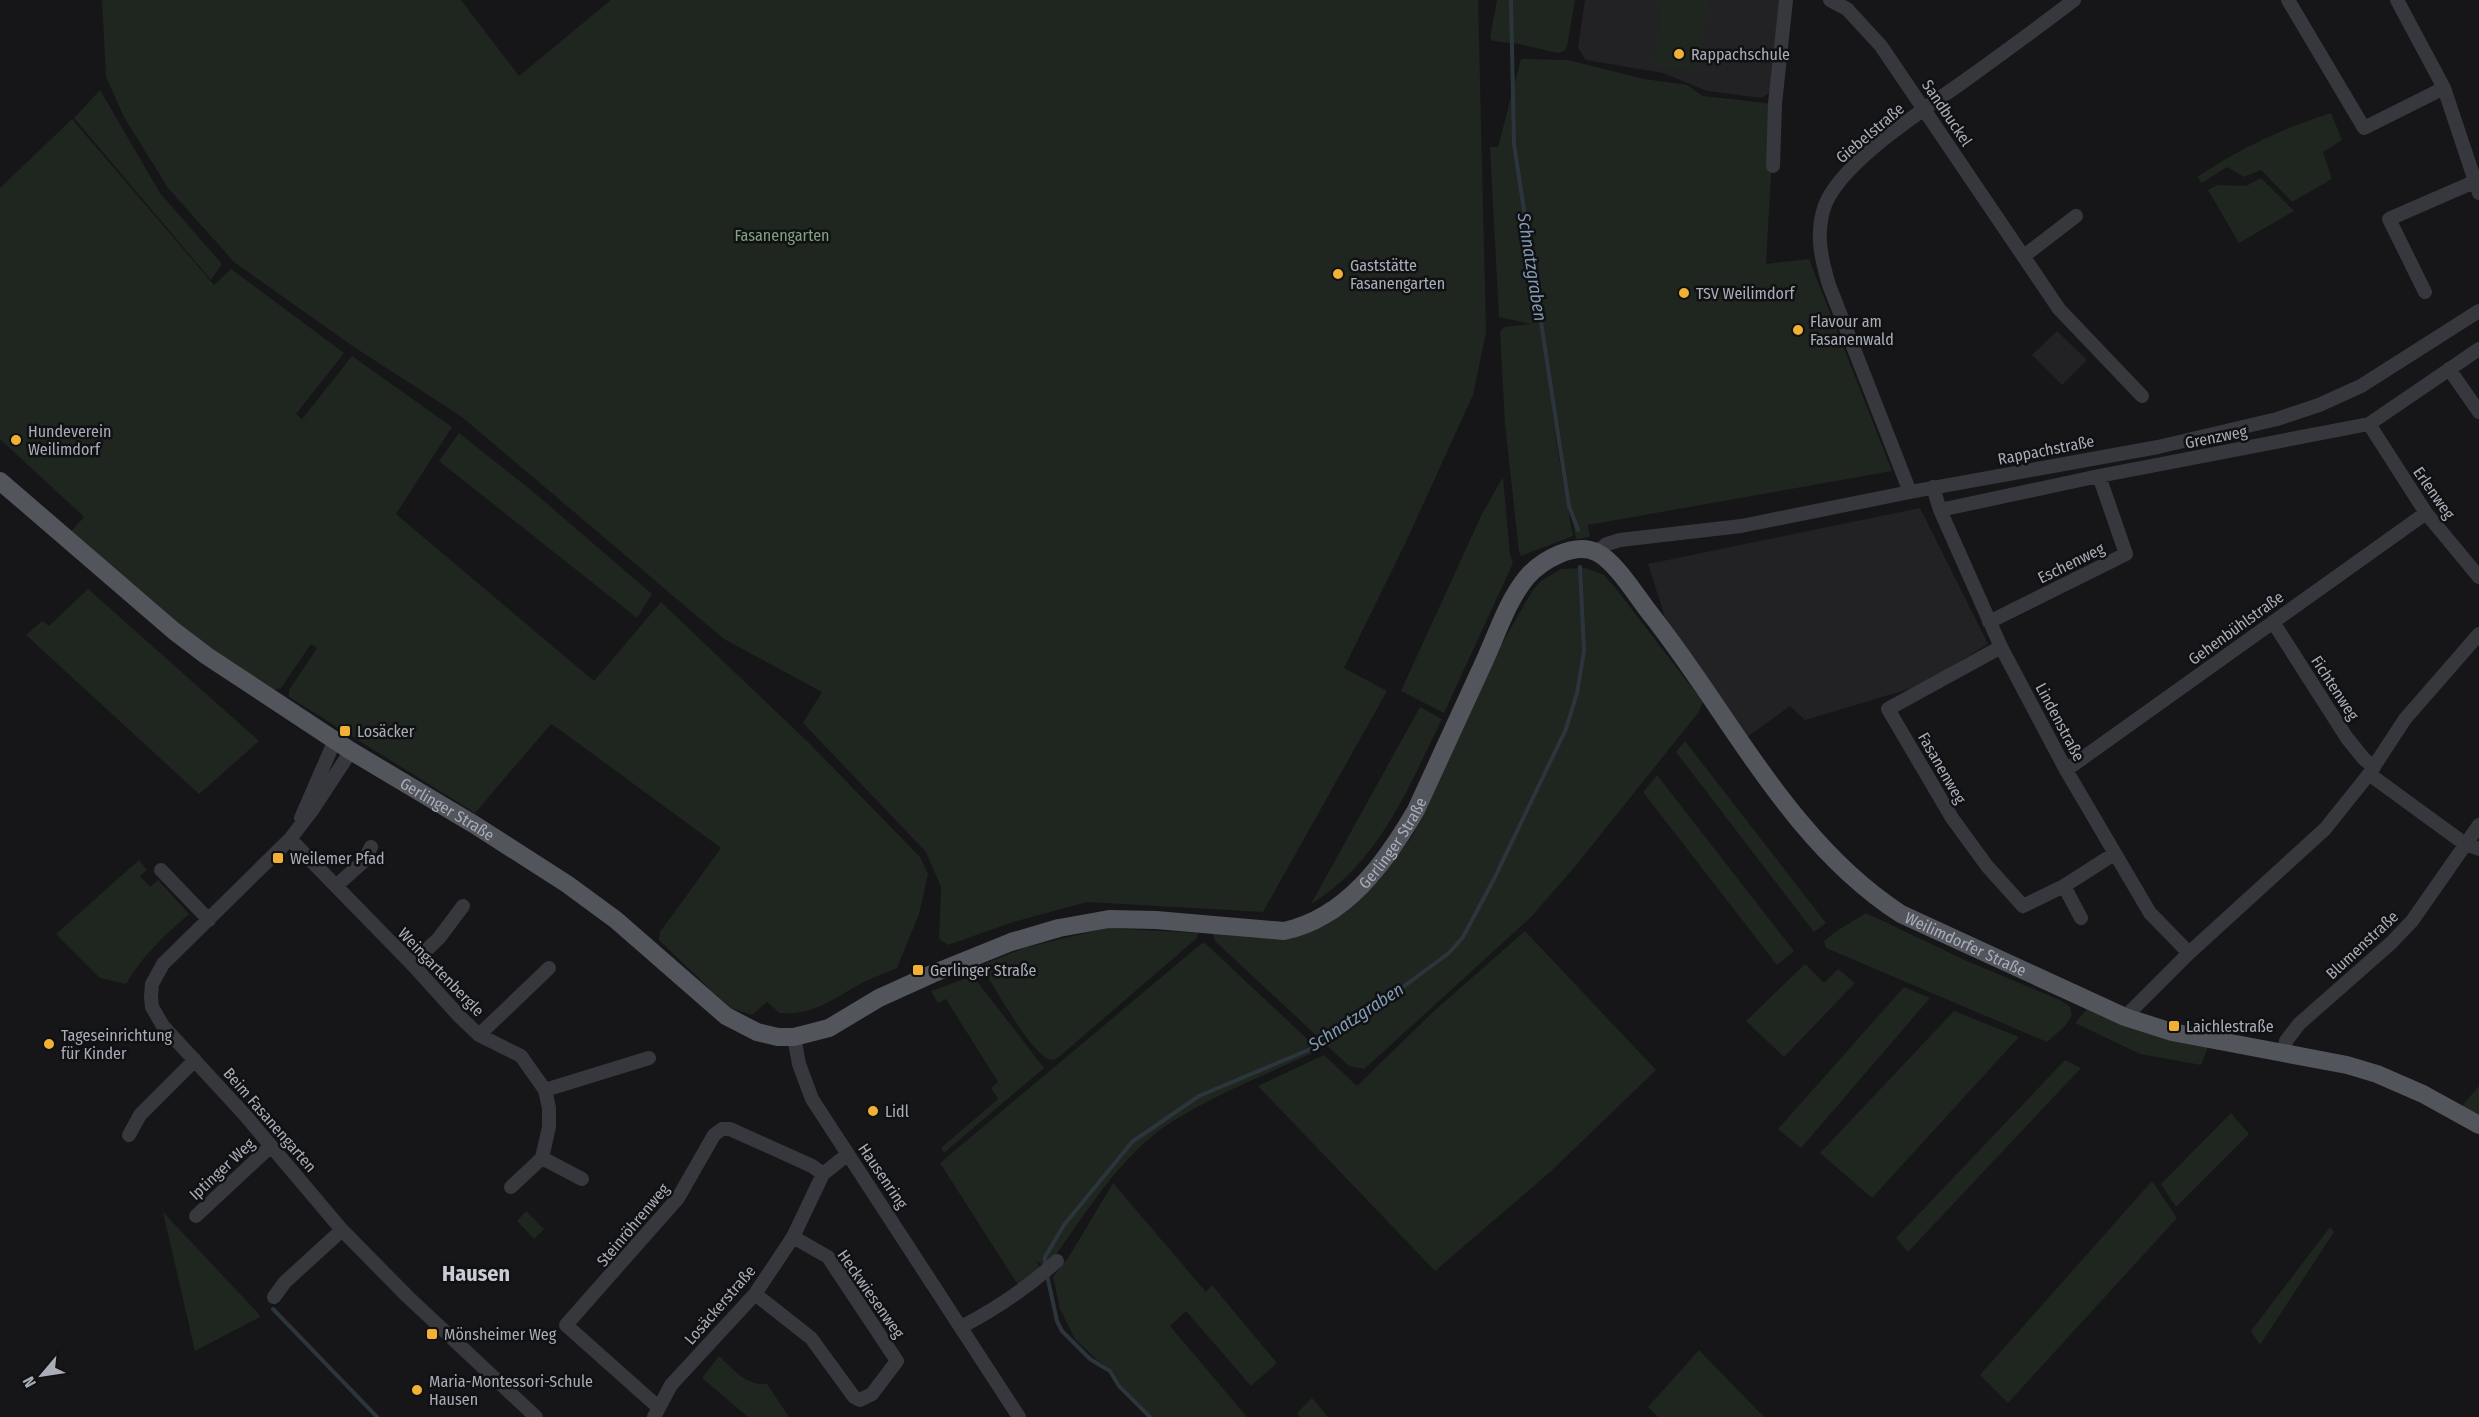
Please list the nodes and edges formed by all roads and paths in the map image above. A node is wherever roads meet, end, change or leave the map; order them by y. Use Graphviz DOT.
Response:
graph roads {
  1 [pos="1786,0"];
  2 [pos="1830,0"];
  3 [pos="2074,0"];
  4 [pos="2288,0"];
  5 [pos="2397,0"];
  6 [pos="2444,88"];
  7 [pos="1925,109"];
  8 [pos="1773,165"];
  9 [pos="2476,188"];
  10 [pos="2076,216"];
  11 [pos="2024,256"];
  12 [pos="2425,292"];
  13 [pos="2479,310"];
  14 [pos="2479,349"];
  15 [pos="2449,369"];
  16 [pos="2142,396"];
  17 [pos="2479,412"];
  18 [pos="2368,424"];
  19 [pos="2099,476"];
  20 [pos="0,480"];
  21 [pos="1933,488"];
  22 [pos="1910,492"];
  23 [pos="1940,510"];
  24 [pos="2426,513"];
  25 [pos="1596,552"];
  26 [pos="2479,577"];
  27 [pos="1989,622"];
  28 [pos="2272,622"];
  29 [pos="2479,634"];
  30 [pos="2001,647"];
  31 [pos="335,740"];
  32 [pos="351,751"];
  33 [pos="2066,770"];
  34 [pos="2372,771"];
  35 [pos="2479,825"];
  36 [pos="293,834"];
  37 [pos="2465,844"];
  38 [pos="371,847"];
  39 [pos="2479,849"];
  40 [pos="2114,854"];
  41 [pos="161,870"];
  42 [pos="336,886"];
  43 [pos="2064,886"];
  44 [pos="463,906"];
  45 [pos="2081,918"];
  46 [pos="208,920"];
  47 [pos="2189,953"];
  48 [pos="412,964"];
  49 [pos="549,968"];
  50 [pos="2125,1017"];
  51 [pos="479,1035"];
  52 [pos="794,1037"];
  53 [pos="2284,1053"];
  54 [pos="649,1058"];
  55 [pos="195,1060"];
  56 [pos="545,1090"];
  57 [pos="2479,1125"];
  58 [pos="129,1135"];
  59 [pos="271,1146"];
  60 [pos="848,1154"];
  61 [pos="542,1158"];
  62 [pos="823,1174"];
  63 [pos="582,1179"];
  64 [pos="511,1186"];
  65 [pos="196,1216"];
  66 [pos="342,1230"];
  67 [pos="793,1237"];
  68 [pos="1053,1264"];
  69 [pos="755,1294"];
  70 [pos="274,1297"];
  71 [pos="961,1327"];
  72 [pos="656,1412"];
  73 [pos="536,1417"];
  74 [pos="1019,1417"];
  1 -- 8 [label="street"];
  2 -- 7 [label="street, Sandbuckel"];
  3 -- 7 [label="street, Giebelstraße"];
  4 -- 6 [label="street"];
  5 -- 6 [label="street"];
  6 -- 9 [label="street"];
  7 -- 11 [label="street, Sandbuckel"];
  7 -- 22 [label="street, Giebelstraße"];
  9 -- 12 [label="street"];
  10 -- 11 [label="street"];
  11 -- 16 [label="street, Sandbuckel"];
  13 -- 21 [label="street, Rappachstraße"];
  14 -- 15 [label="street, Grenzweg"];
  15 -- 17 [label="street"];
  15 -- 18 [label="street, Grenzweg"];
  18 -- 19 [label="street, Grenzweg"];
  18 -- 24 [label="street, Erlenweg"];
  19 -- 23 [label="street, Grenzweg"];
  19 -- 27 [label="street, Eschenweg"];
  20 -- 31 [label="main road, Gerlinger Straße"];
  21 -- 22 [label="street, Rappachstraße"];
  21 -- 23 [label="street, Lindenstraße"];
  22 -- 25 [label="street, Rappachstraße"];
  23 -- 27 [label="street, Lindenstraße"];
  24 -- 26 [label="street, Erlenweg"];
  24 -- 28 [label="street, Gehenbühlstraße"];
  25 -- 50 [label="main road, Weilimdorfer Straße"];
  25 -- 52 [label="main road, Gerlinger Straße"];
  27 -- 30 [label="street, Lindenstraße"];
  28 -- 33 [label="street, Gehenbühlstraße"];
  28 -- 34 [label="street, Fichtenweg"];
  29 -- 34 [label="street"];
  30 -- 33 [label="street, Lindenstraße"];
  30 -- 43 [label="street, Fasanenweg"];
  31 -- 32 [label="main road, Gerlinger Straße"];
  31 -- 36 [label="street, Beim Fasanengarten"];
  32 -- 36 [label="street, Beim Fasanengarten"];
  32 -- 52 [label="main road, Gerlinger Straße"];
  33 -- 40 [label="street, Lindenstraße"];
  34 -- 37 [label="street, Fichtenweg"];
  34 -- 47 [label="street"];
  35 -- 37 [label="street, Blumenstraße"];
  36 -- 42 [label="street, Weingartenbergle"];
  36 -- 46 [label="street, Beim Fasanengarten"];
  37 -- 39 [label="street, Fichtenweg"];
  37 -- 53 [label="street, Blumenstraße"];
  38 -- 42 [label="street"];
  40 -- 43 [label="street, Fasanenweg"];
  40 -- 47 [label="street, Lindenstraße"];
  41 -- 46 [label="street"];
  42 -- 48 [label="street, Weingartenbergle"];
  43 -- 45 [label="street"];
  44 -- 48 [label="street"];
  46 -- 55 [label="street, Beim Fasanengarten"];
  47 -- 50 [label="street"];
  48 -- 51 [label="street, Weingartenbergle"];
  49 -- 51 [label="street"];
  50 -- 53 [label="main road, Weilimdorfer Straße"];
  51 -- 56 [label="street, Weingartenbergle"];
  52 -- 60 [label="street, Hausenring"];
  53 -- 57 [label="main road, Weilimdorfer Straße"];
  54 -- 56 [label="street"];
  55 -- 58 [label="street"];
  55 -- 59 [label="street, Beim Fasanengarten"];
  56 -- 61 [label="street, Weingartenbergle"];
  59 -- 65 [label="street, Iptinger Weg"];
  59 -- 66 [label="street, Beim Fasanengarten"];
  60 -- 62 [label="street, Losäckerstraße"];
  60 -- 71 [label="street, Hausenring"];
  61 -- 63 [label="street"];
  61 -- 64 [label="street"];
  62 -- 67 [label="street, Losäckerstraße"];
  62 -- 72 [label="street, Steinröhrenweg"];
  66 -- 70 [label="street"];
  66 -- 73 [label="street, Beim Fasanengarten"];
  67 -- 69 [label="street, Losäckerstraße"];
  67 -- 69 [label="street, Heckwiesenweg"];
  68 -- 71 [label="street"];
  69 -- 72 [label="street, Losäckerstraße"];
  71 -- 74 [label="street, Hausenring"];
}
